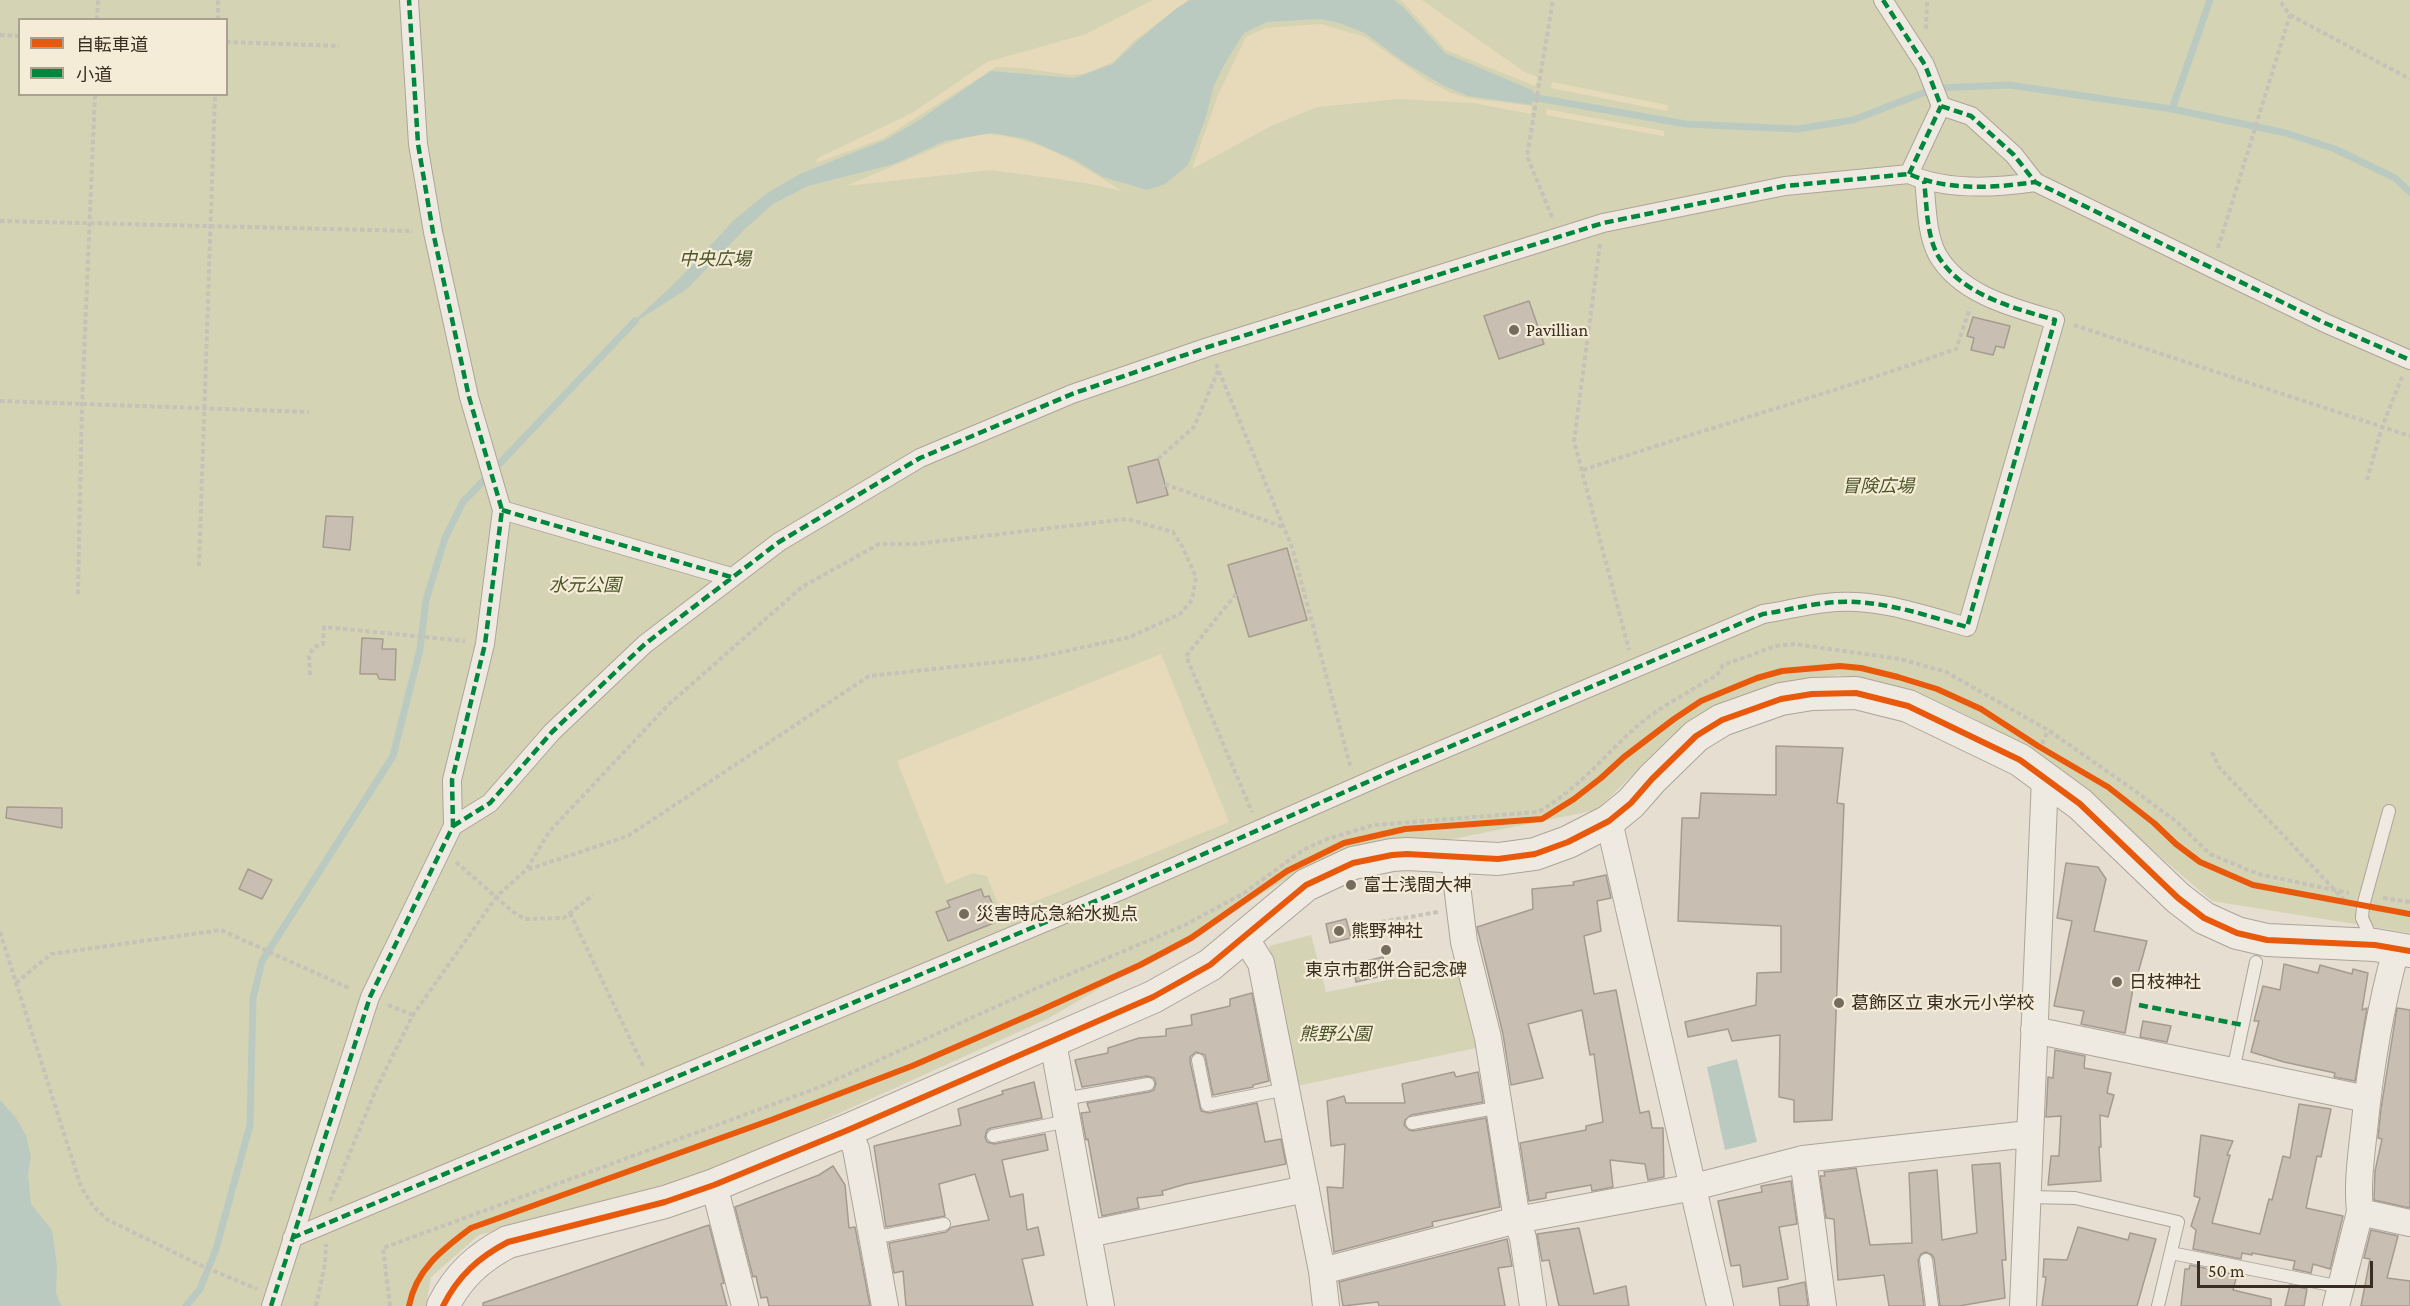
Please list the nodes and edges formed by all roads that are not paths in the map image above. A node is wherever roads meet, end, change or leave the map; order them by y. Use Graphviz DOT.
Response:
graph roads {
  1 [pos="409,0"];
  2 [pos="1883,0"];
  3 [pos="1940,103"];
  4 [pos="1916,178"];
  5 [pos="2035,182"];
  6 [pos="2410,359"];
  7 [pos="502,510"];
  8 [pos="731,577"];
  9 [pos="2047,765"];
  10 [pos="2389,812"];
  11 [pos="1610,820"];
  12 [pos="453,826"];
  13 [pos="1455,857"];
  14 [pos="1244,936"];
  15 [pos="2394,949"];
  16 [pos="2256,962"];
  17 [pos="2034,1030"];
  18 [pos="1053,1042"];
  19 [pos="1198,1060"];
  20 [pos="2233,1071"];
  21 [pos="1148,1084"];
  22 [pos="1286,1089"];
  23 [pos="2367,1099"];
  24 [pos="1501,1107"];
  25 [pos="1066,1110"];
  26 [pos="1412,1123"];
  27 [pos="848,1130"];
  28 [pos="2029,1134"];
  29 [pos="993,1136"];
  30 [pos="1803,1159"];
  31 [pos="714,1185"];
  32 [pos="1694,1187"];
  33 [pos="1306,1189"];
  34 [pos="2027,1197"];
  35 [pos="2360,1212"];
  36 [pos="1517,1220"];
  37 [pos="2410,1223"];
  38 [pos="944,1224"];
  39 [pos="1088,1234"];
  40 [pos="292,1238"];
  41 [pos="872,1238"];
  42 [pos="2171,1253"];
  43 [pos="1926,1260"];
  44 [pos="1322,1270"];
  45 [pos="2339,1297"];
  46 [pos="272,1301"];
  47 [pos="443,1306"];
  48 [pos="745,1306"];
  49 [pos="885,1306"];
  50 [pos="1101,1306"];
  51 [pos="1326,1306"];
  52 [pos="1533,1306"];
  53 [pos="1720,1306"];
  54 [pos="1823,1306"];
  55 [pos="1932,1306"];
  56 [pos="2023,1306"];
  57 [pos="2157,1306"];
  1 -- 7 [label="street"];
  2 -- 3 [label="street"];
  3 -- 4 [label="street"];
  3 -- 5 [label="street"];
  4 -- 5 [label="street"];
  4 -- 8 [label="street"];
  4 -- 40 [label="street"];
  5 -- 6 [label="street"];
  7 -- 8 [label="street"];
  7 -- 12 [label="street"];
  8 -- 12 [label="street"];
  9 -- 11 [label="street"];
  9 -- 15 [label="street"];
  9 -- 17 [label="street"];
  10 -- 15 [label="lane"];
  11 -- 13 [label="street"];
  11 -- 32 [label="street"];
  12 -- 40 [label="street"];
  13 -- 14 [label="street"];
  13 -- 24 [label="street"];
  14 -- 18 [label="street"];
  14 -- 22 [label="street"];
  15 -- 23 [label="street"];
  16 -- 20 [label="lane"];
  17 -- 20 [label="street"];
  17 -- 28 [label="street"];
  18 -- 25 [label="street"];
  18 -- 27 [label="street"];
  19 -- 22 [label="lane"];
  20 -- 23 [label="street"];
  21 -- 25 [label="lane"];
  22 -- 33 [label="street"];
  23 -- 35 [label="street"];
  24 -- 26 [label="lane"];
  24 -- 36 [label="street"];
  25 -- 29 [label="lane"];
  25 -- 39 [label="street"];
  27 -- 31 [label="street"];
  27 -- 41 [label="street"];
  28 -- 30 [label="street"];
  28 -- 34 [label="street"];
  30 -- 32 [label="street"];
  30 -- 54 [label="street"];
  31 -- 47 [label="street"];
  31 -- 48 [label="street"];
  32 -- 36 [label="street"];
  32 -- 53 [label="street"];
  33 -- 39 [label="street"];
  33 -- 44 [label="street"];
  34 -- 42 [label="lane"];
  34 -- 56 [label="street"];
  35 -- 37 [label="street"];
  35 -- 45 [label="street"];
  36 -- 44 [label="street"];
  36 -- 52 [label="street"];
  38 -- 41 [label="lane"];
  39 -- 50 [label="street"];
  40 -- 46 [label="street"];
  41 -- 49 [label="street"];
  42 -- 45 [label="lane"];
  42 -- 57 [label="lane"];
  43 -- 55 [label="lane"];
  44 -- 51 [label="street"];
}
